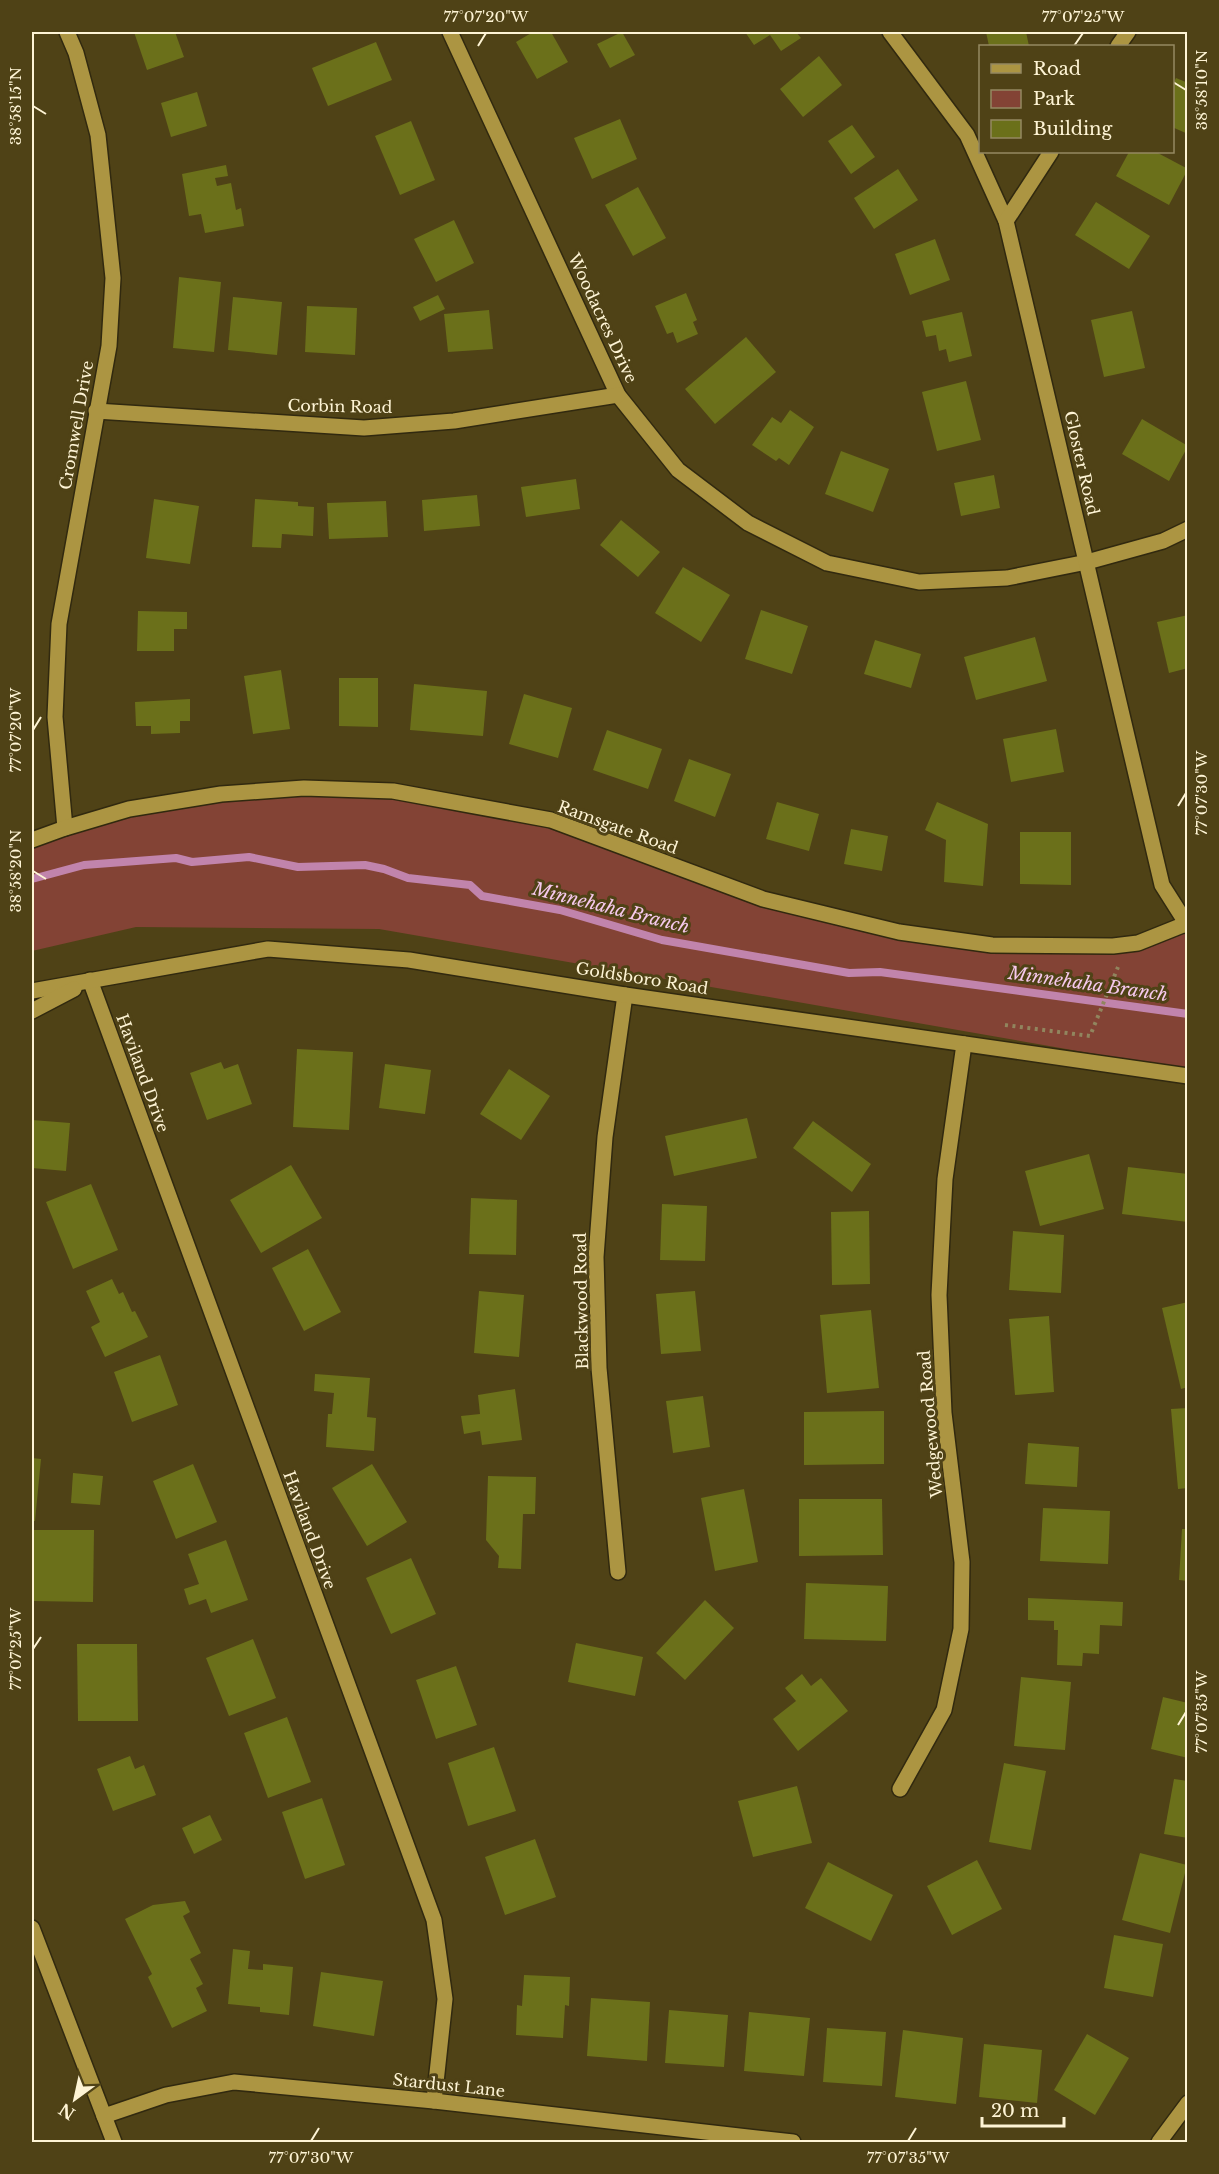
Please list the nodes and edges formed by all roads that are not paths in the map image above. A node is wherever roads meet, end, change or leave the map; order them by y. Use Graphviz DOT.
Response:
graph roads {
  1 [pos="67,32"];
  2 [pos="450,32"];
  3 [pos="890,32"];
  4 [pos="1128,32"];
  5 [pos="1119,45"];
  6 [pos="1050,153"];
  7 [pos="1006,221"];
  8 [pos="618,395"];
  9 [pos="96,411"];
  10 [pos="1188,529"];
  11 [pos="1087,562"];
  12 [pos="65,828"];
  13 [pos="32,840"];
  14 [pos="1187,924"];
  15 [pos="90,980"];
  16 [pos="32,991"];
  17 [pos="625,994"];
  18 [pos="32,1011"];
  19 [pos="964,1044"];
  20 [pos="1188,1076"];
  21 [pos="618,1572"];
  22 [pos="900,1789"];
  23 [pos="32,1928"];
  24 [pos="435,2101"];
  25 [pos="1188,2103"];
  26 [pos="104,2116"];
  27 [pos="114,2142"];
  28 [pos="793,2142"];
  29 [pos="1159,2142"];
  1 -- 9 [label="street, Cromwell Drive"];
  2 -- 8 [label="street, Woodacres Drive"];
  3 -- 7 [label="street, Gloster Road"];
  4 -- 5 [label="street"];
  6 -- 7 [label="street"];
  7 -- 11 [label="street, Gloster Road"];
  8 -- 9 [label="street, Corbin Road"];
  8 -- 11 [label="street, Woodacres Drive"];
  9 -- 12 [label="street, Cromwell Drive"];
  10 -- 11 [label="street, Woodacres Drive"];
  11 -- 14 [label="street, Gloster Road"];
  12 -- 13 [label="street, Ramsgate Road"];
  12 -- 14 [label="street, Ramsgate Road"];
  15 -- 16 [label="street, Goldsboro Road"];
  15 -- 17 [label="street, Goldsboro Road"];
  15 -- 18 [label="street, Goldsboro Road"];
  15 -- 24 [label="street, Haviland Drive"];
  17 -- 19 [label="street, Goldsboro Road"];
  17 -- 21 [label="street, Blackwood Road"];
  19 -- 20 [label="street, Goldsboro Road"];
  19 -- 22 [label="street, Wedgewood Road"];
  23 -- 26 [label="street"];
  24 -- 26 [label="street, Stardust Lane"];
  24 -- 28 [label="street, Stardust Lane"];
  25 -- 29 [label="street"];
  26 -- 27 [label="street"];
}
